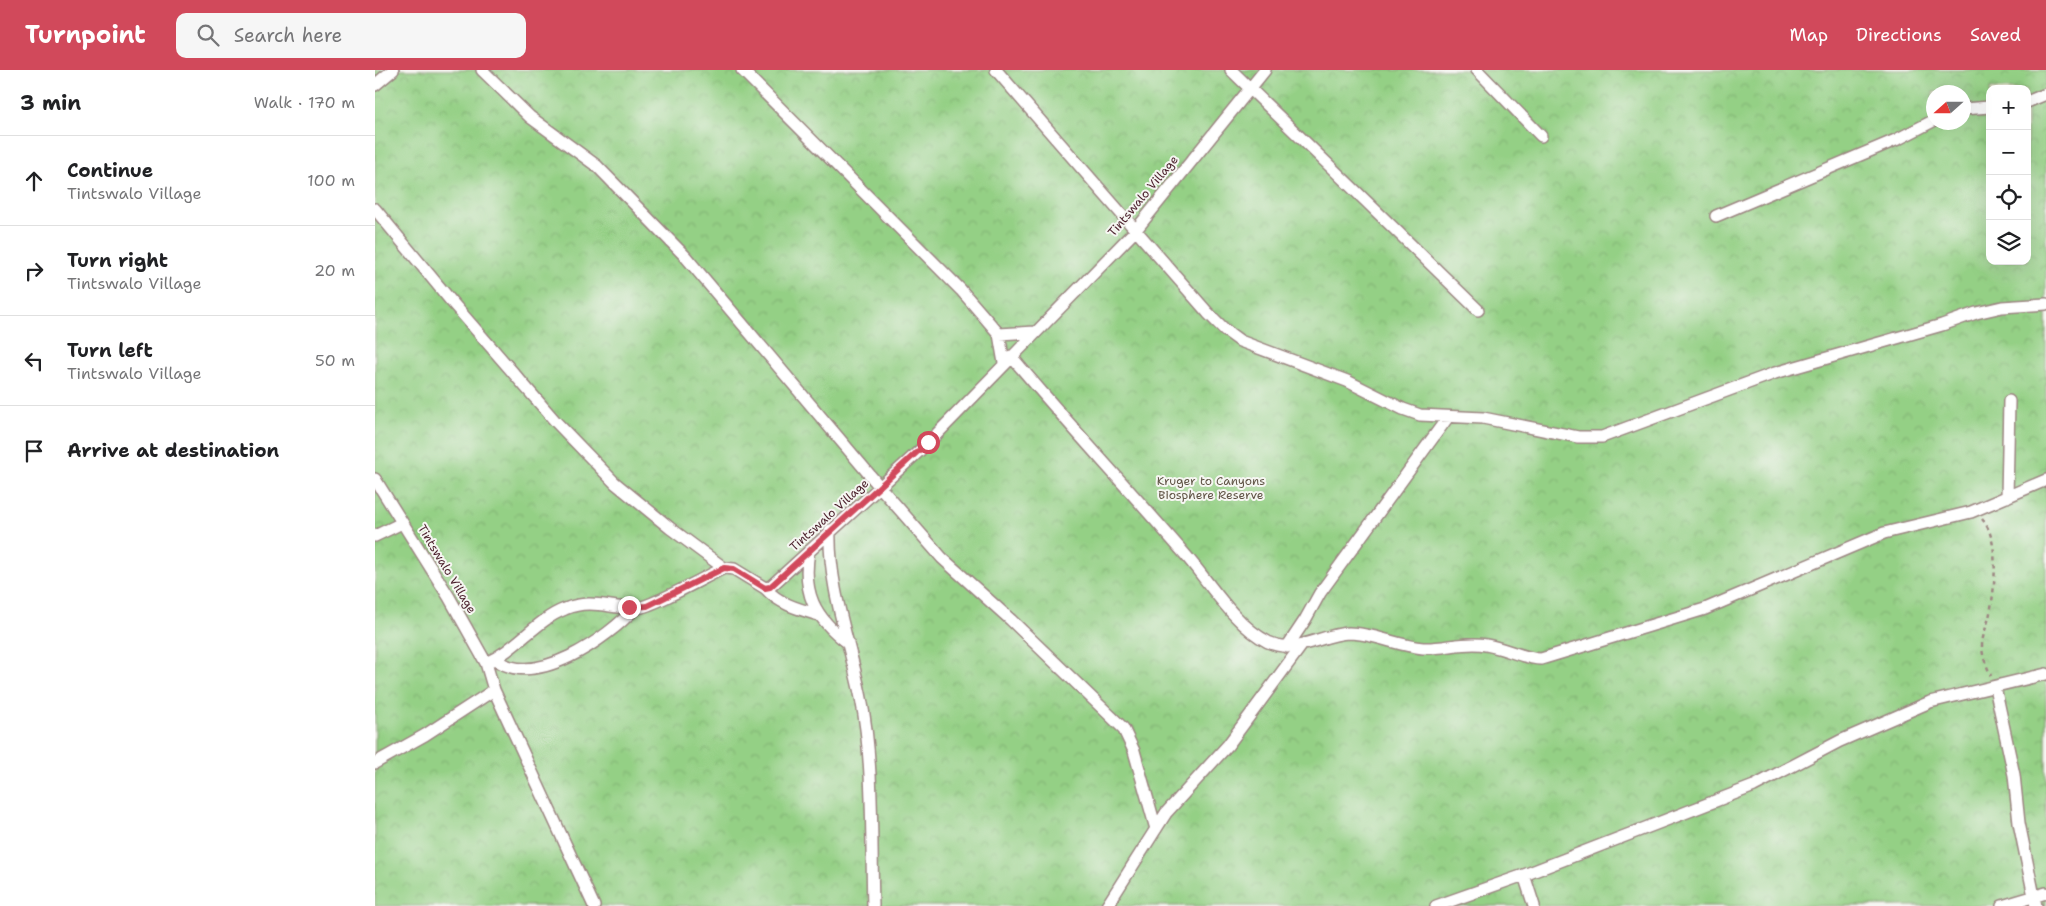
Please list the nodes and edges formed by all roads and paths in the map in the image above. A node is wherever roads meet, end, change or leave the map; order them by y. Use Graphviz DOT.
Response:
graph roads {
  1 [pos="393,70"];
  2 [pos="482,70"];
  3 [pos="742,70"];
  4 [pos="996,70"];
  5 [pos="1231,70"];
  6 [pos="1265,70"];
  7 [pos="1477,70"];
  8 [pos="375,85"];
  9 [pos="1250,87"];
  10 [pos="2046,94"];
  11 [pos="2031,100"];
  12 [pos="1986,107"];
  13 [pos="1971,108"];
  14 [pos="1926,125"];
  15 [pos="1541,136"];
  16 [pos="375,209"];
  17 [pos="1716,216"];
  18 [pos="1135,231"];
  19 [pos="2046,304"];
  20 [pos="1478,310"];
  21 [pos="1035,332"];
  22 [pos="999,334"];
  23 [pos="1008,359"];
  24 [pos="2009,401"];
  25 [pos="1448,417"];
  26 [pos="375,479"];
  27 [pos="2046,480"];
  28 [pos="880,487"];
  29 [pos="2007,497"];
  30 [pos="1971,512"];
  31 [pos="402,523"];
  32 [pos="830,530"];
  33 [pos="375,536"];
  34 [pos="809,551"];
  35 [pos="724,568"];
  36 [pos="765,588"];
  37 [pos="635,608"];
  38 [pos="819,615"];
  39 [pos="847,643"];
  40 [pos="1301,646"];
  41 [pos="1287,647"];
  42 [pos="491,661"];
  43 [pos="2046,674"];
  44 [pos="1995,687"];
  45 [pos="494,690"];
  46 [pos="375,763"];
  47 [pos="1156,829"];
  48 [pos="1524,876"];
  49 [pos="2046,893"];
  50 [pos="2035,902"];
  51 [pos="594,906"];
  52 [pos="873,906"];
  53 [pos="1107,906"];
  54 [pos="1436,906"];
  55 [pos="1534,906"];
  56 [pos="2002,906"];
  1 -- 8 [label="street"];
  2 -- 28 [label="street"];
  3 -- 22 [label="street"];
  4 -- 18 [label="street"];
  5 -- 9 [label="street"];
  6 -- 9 [label="street, Tintswalo Village"];
  7 -- 15 [label="street"];
  9 -- 18 [label="street, Tintswalo Village"];
  9 -- 20 [label="street"];
  10 -- 11 [label="street"];
  12 -- 13 [label="street"];
  14 -- 17 [label="street"];
  16 -- 35 [label="street"];
  18 -- 21 [label="street, Tintswalo Village"];
  18 -- 25 [label="street"];
  19 -- 25 [label="street"];
  21 -- 22 [label="street"];
  21 -- 23 [label="street, Tintswalo Village"];
  22 -- 23 [label="street"];
  23 -- 28 [label="street, Tintswalo Village"];
  23 -- 41 [label="street"];
  24 -- 29 [label="street"];
  25 -- 41 [label="street"];
  26 -- 31 [label="street, Tintswalo Village"];
  27 -- 29 [label="street"];
  28 -- 32 [label="street, Tintswalo Village"];
  28 -- 47 [label="street"];
  29 -- 30 [label="street"];
  30 -- 40 [label="street"];
  30 -- 44 [label="path"];
  31 -- 33 [label="street"];
  31 -- 42 [label="street, Tintswalo Village"];
  32 -- 34 [label="street, Tintswalo Village"];
  32 -- 39 [label="street"];
  34 -- 36 [label="street, Tintswalo Village"];
  34 -- 38 [label="street"];
  35 -- 36 [label="street"];
  35 -- 37 [label="street"];
  36 -- 38 [label="street"];
  37 -- 42 [label="street"];
  37 -- 42 [label="street"];
  38 -- 39 [label="street"];
  39 -- 52 [label="street"];
  40 -- 41 [label="street"];
  40 -- 47 [label="street"];
  42 -- 45 [label="street, Tintswalo Village"];
  43 -- 44 [label="street"];
  44 -- 48 [label="street"];
  44 -- 50 [label="street"];
  45 -- 46 [label="street"];
  45 -- 51 [label="street, Tintswalo Village"];
  47 -- 53 [label="street"];
  48 -- 54 [label="street"];
  48 -- 55 [label="street"];
  49 -- 50 [label="street"];
  50 -- 56 [label="street"];
}
